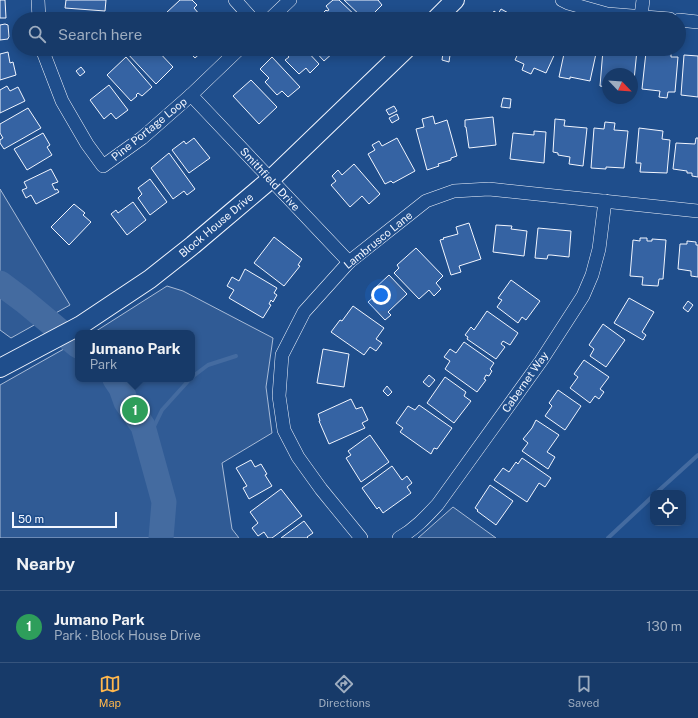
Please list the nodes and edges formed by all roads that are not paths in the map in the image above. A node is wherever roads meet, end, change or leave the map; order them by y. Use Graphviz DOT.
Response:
graph roads {
  1 [pos="38,0"];
  2 [pos="235,0"];
  3 [pos="290,0"];
  4 [pos="455,0"];
  5 [pos="562,0"];
  6 [pos="643,0"];
  7 [pos="39,12"];
  8 [pos="246,12"];
  9 [pos="277,12"];
  10 [pos="443,12"];
  11 [pos="600,12"];
  12 [pos="642,12"];
  13 [pos="686,21"];
  14 [pos="698,22"];
  15 [pos="45,56"];
  16 [pos="232,56"];
  17 [pos="399,56"];
  18 [pos="191,95"];
  19 [pos="270,179"];
  20 [pos="605,201"];
  21 [pos="698,211"];
  22 [pos="349,262"];
  23 [pos="0,368"];
  24 [pos="361,538"];
  25 [pos="399,538"];
  1 -- 7 [label="street"];
  2 -- 8 [label="street"];
  3 -- 9 [label="street"];
  4 -- 10 [label="street"];
  5 -- 11 [label="street"];
  6 -- 12 [label="street"];
  13 -- 14 [label="street"];
  15 -- 18 [label="street, Pine Portage Loop"];
  16 -- 18 [label="street, Pine Portage Loop"];
  17 -- 19 [label="street, Block House Drive"];
  18 -- 19 [label="street, Smithfield Drive"];
  19 -- 22 [label="street, Smithfield Drive"];
  19 -- 23 [label="street, Block House Drive"];
  20 -- 21 [label="street, Lambrusco Lane"];
  20 -- 22 [label="street, Lambrusco Lane"];
  20 -- 25 [label="street, Cabernet Way"];
  22 -- 24 [label="street, Lambrusco Lane"];
}
